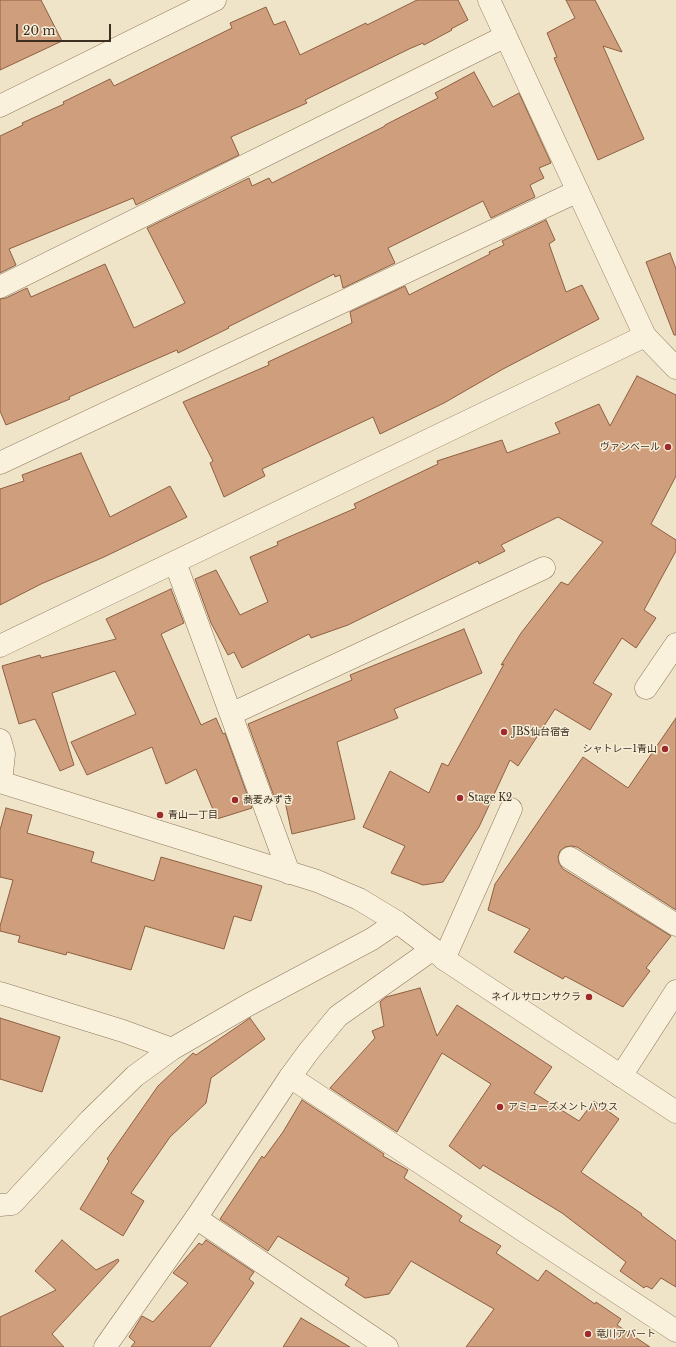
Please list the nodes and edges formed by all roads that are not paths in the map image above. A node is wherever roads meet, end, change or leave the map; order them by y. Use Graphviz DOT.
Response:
graph roads {
  1 [pos="215,0"];
  2 [pos="489,0"];
  3 [pos="506,36"];
  4 [pos="0,106"];
  5 [pos="578,191"];
  6 [pos="0,287"];
  7 [pos="645,336"];
  8 [pos="676,368"];
  9 [pos="0,463"];
  10 [pos="175,562"];
  11 [pos="544,568"];
  12 [pos="676,644"];
  13 [pos="0,646"];
  14 [pos="646,688"];
  15 [pos="231,714"];
  16 [pos="0,740"];
  17 [pos="0,782"];
  18 [pos="511,809"];
  19 [pos="570,858"];
  20 [pos="290,873"];
  21 [pos="397,922"];
  22 [pos="676,925"];
  23 [pos="439,954"];
  24 [pos="676,991"];
  25 [pos="0,993"];
  26 [pos="172,1049"];
  27 [pos="621,1076"];
  28 [pos="290,1077"];
  29 [pos="676,1112"];
  30 [pos="0,1205"];
  31 [pos="196,1218"];
  32 [pos="676,1331"];
  33 [pos="105,1347"];
  34 [pos="387,1347"];
  1 -- 4 [label="street"];
  2 -- 3 [label="street"];
  3 -- 5 [label="street"];
  3 -- 6 [label="street"];
  5 -- 7 [label="street"];
  5 -- 9 [label="street"];
  7 -- 8 [label="street"];
  7 -- 10 [label="street"];
  10 -- 13 [label="street"];
  10 -- 15 [label="street"];
  11 -- 15 [label="street"];
  12 -- 14 [label="street"];
  15 -- 20 [label="street"];
  16 -- 17 [label="street"];
  17 -- 20 [label="street"];
  18 -- 23 [label="street"];
  19 -- 22 [label="street"];
  20 -- 21 [label="street"];
  21 -- 23 [label="street"];
  21 -- 26 [label="street"];
  23 -- 27 [label="street"];
  23 -- 28 [label="street"];
  24 -- 27 [label="street"];
  25 -- 26 [label="street"];
  26 -- 30 [label="street"];
  27 -- 29 [label="street"];
  28 -- 31 [label="street"];
  28 -- 32 [label="street"];
  31 -- 33 [label="street"];
  31 -- 34 [label="street"];
}
